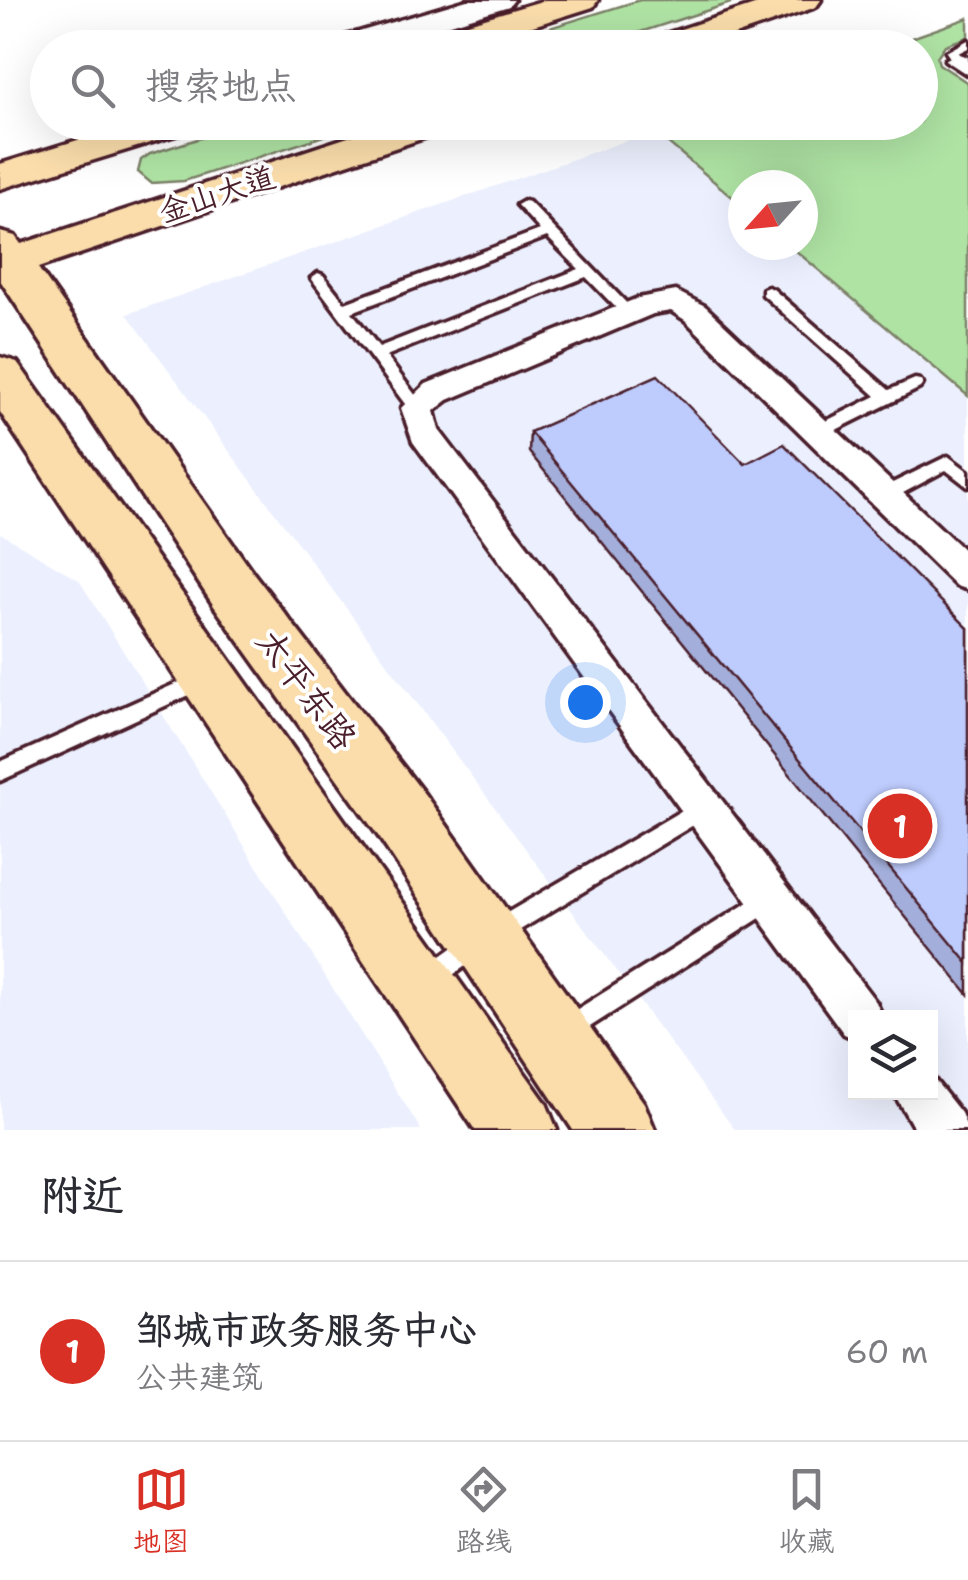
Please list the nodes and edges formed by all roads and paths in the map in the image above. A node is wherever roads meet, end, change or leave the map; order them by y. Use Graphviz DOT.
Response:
graph roads {
  1 [pos="499,0"];
  2 [pos="580,0"];
  3 [pos="804,0"];
  4 [pos="399,30"];
  5 [pos="482,30"];
  6 [pos="714,30"];
  7 [pos="103,140"];
  8 [pos="377,140"];
  9 [pos="0,177"];
  10 [pos="524,205"];
  11 [pos="550,232"];
  12 [pos="4,258"];
  13 [pos="588,271"];
  14 [pos="318,278"];
  15 [pos="768,292"];
  16 [pos="342,310"];
  17 [pos="629,313"];
  18 [pos="376,354"];
  19 [pos="0,374"];
  20 [pos="916,384"];
  21 [pos="888,398"];
  22 [pos="417,408"];
  23 [pos="818,432"];
  24 [pos="968,481"];
  25 [pos="884,496"];
  26 [pos="968,576"];
  27 [pos="208,678"];
  28 [pos="0,772"];
  29 [pos="704,808"];
  30 [pos="771,898"];
  31 [pos="484,938"];
  32 [pos="418,987"];
  33 [pos="854,1010"];
  34 [pos="522,1075"];
  35 [pos="922,1100"];
  36 [pos="617,1130"];
  37 [pos="944,1130"];
  1 -- 4 [label="street"];
  2 -- 5 [label="main road"];
  3 -- 6 [label="main road"];
  7 -- 9 [label="main road"];
  8 -- 12 [label="main road, 金山大道"];
  10 -- 11 [label="lane"];
  11 -- 13 [label="lane"];
  11 -- 16 [label="lane"];
  12 -- 31 [label="main road, 太平东路"];
  13 -- 17 [label="lane"];
  13 -- 18 [label="lane"];
  14 -- 16 [label="lane"];
  15 -- 21 [label="lane"];
  16 -- 18 [label="lane"];
  17 -- 22 [label="street"];
  17 -- 23 [label="street"];
  18 -- 22 [label="lane"];
  19 -- 27 [label="main road, 太平东路"];
  20 -- 21 [label="lane"];
  21 -- 23 [label="lane"];
  22 -- 29 [label="street"];
  23 -- 25 [label="street"];
  24 -- 25 [label="lane"];
  25 -- 26 [label="street"];
  27 -- 28 [label="lane"];
  27 -- 32 [label="main road, 太平东路"];
  29 -- 30 [label="street"];
  29 -- 31 [label="lane"];
  30 -- 33 [label="street"];
  30 -- 34 [label="lane"];
  31 -- 32 [label="lane"];
  31 -- 34 [label="main road, 太平东路"];
  32 -- 34 [label="main road, 太平东路"];
  34 -- 36 [label="main road, 太平东路"];
  35 -- 37 [label="street"];
}
